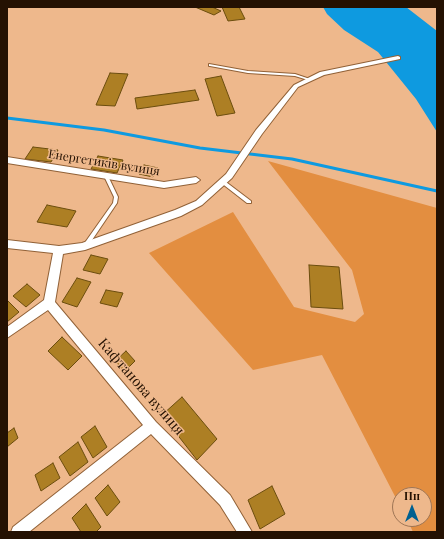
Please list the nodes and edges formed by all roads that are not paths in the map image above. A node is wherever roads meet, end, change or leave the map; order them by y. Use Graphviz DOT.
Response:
graph roads {
  1 [pos="398,58"];
  2 [pos="210,65"];
  3 [pos="308,79"];
  4 [pos="7,160"];
  5 [pos="106,176"];
  6 [pos="226,178"];
  7 [pos="196,180"];
  8 [pos="249,202"];
  9 [pos="7,244"];
  10 [pos="86,245"];
  11 [pos="59,250"];
  12 [pos="49,303"];
  13 [pos="7,333"];
  14 [pos="152,426"];
  15 [pos="18,532"];
  16 [pos="245,532"];
  1 -- 3 [label="street"];
  2 -- 3 [label="lane"];
  3 -- 6 [label="street"];
  4 -- 5 [label="street, Енергетиків вулиця"];
  5 -- 7 [label="street, Енергетиків вулиця"];
  5 -- 10 [label="lane"];
  6 -- 8 [label="lane"];
  6 -- 10 [label="street"];
  9 -- 11 [label="street"];
  10 -- 11 [label="street"];
  11 -- 12 [label="street"];
  12 -- 13 [label="street"];
  12 -- 14 [label="street, Кафтанова вулиця"];
  14 -- 15 [label="street"];
  14 -- 16 [label="street, Кафтанова вулиця"];
}
